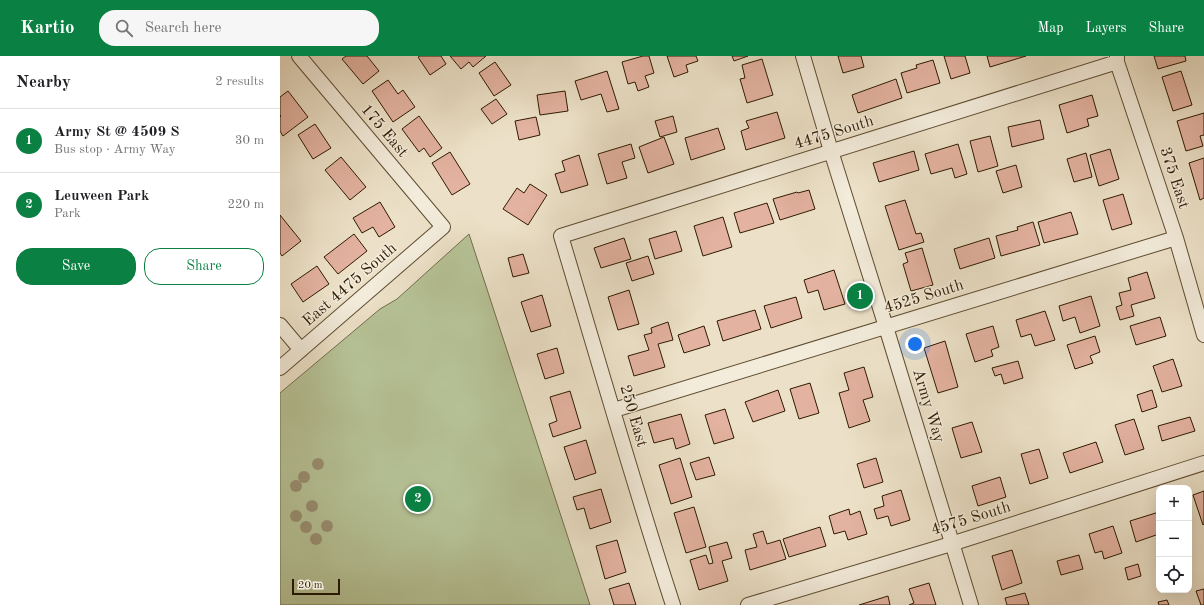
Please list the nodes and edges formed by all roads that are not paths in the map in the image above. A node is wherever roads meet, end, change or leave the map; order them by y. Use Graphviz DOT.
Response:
graph roads {
  1 [pos="299,56"];
  2 [pos="803,56"];
  3 [pos="1117,59"];
  4 [pos="831,151"];
  5 [pos="443,227"];
  6 [pos="561,236"];
  7 [pos="1176,238"];
  8 [pos="280,325"];
  9 [pos="886,327"];
  10 [pos="1204,335"];
  11 [pos="301,350"];
  12 [pos="280,368"];
  13 [pos="614,410"];
  14 [pos="1204,463"];
  15 [pos="951,544"];
  16 [pos="673,605"];
  17 [pos="748,605"];
  18 [pos="971,605"];
  1 -- 5 [label="street, 175 East"];
  2 -- 4 [label="street, Army Way"];
  3 -- 4 [label="street, 4475 South"];
  3 -- 7 [label="street, 375 East"];
  4 -- 6 [label="street, 4475 South"];
  4 -- 9 [label="street, Army Way"];
  5 -- 11 [label="street, East 4475 South"];
  6 -- 13 [label="street, 250 East"];
  7 -- 9 [label="street, 4525 South"];
  7 -- 10 [label="street, 375 East"];
  8 -- 11 [label="street"];
  9 -- 13 [label="street, 4525 South"];
  9 -- 15 [label="street, Army Way"];
  11 -- 12 [label="street, East 4475 South"];
  13 -- 16 [label="street, 250 East"];
  14 -- 15 [label="street, 4575 South"];
  15 -- 17 [label="street, 4575 South"];
  15 -- 18 [label="street, Army Way"];
}
